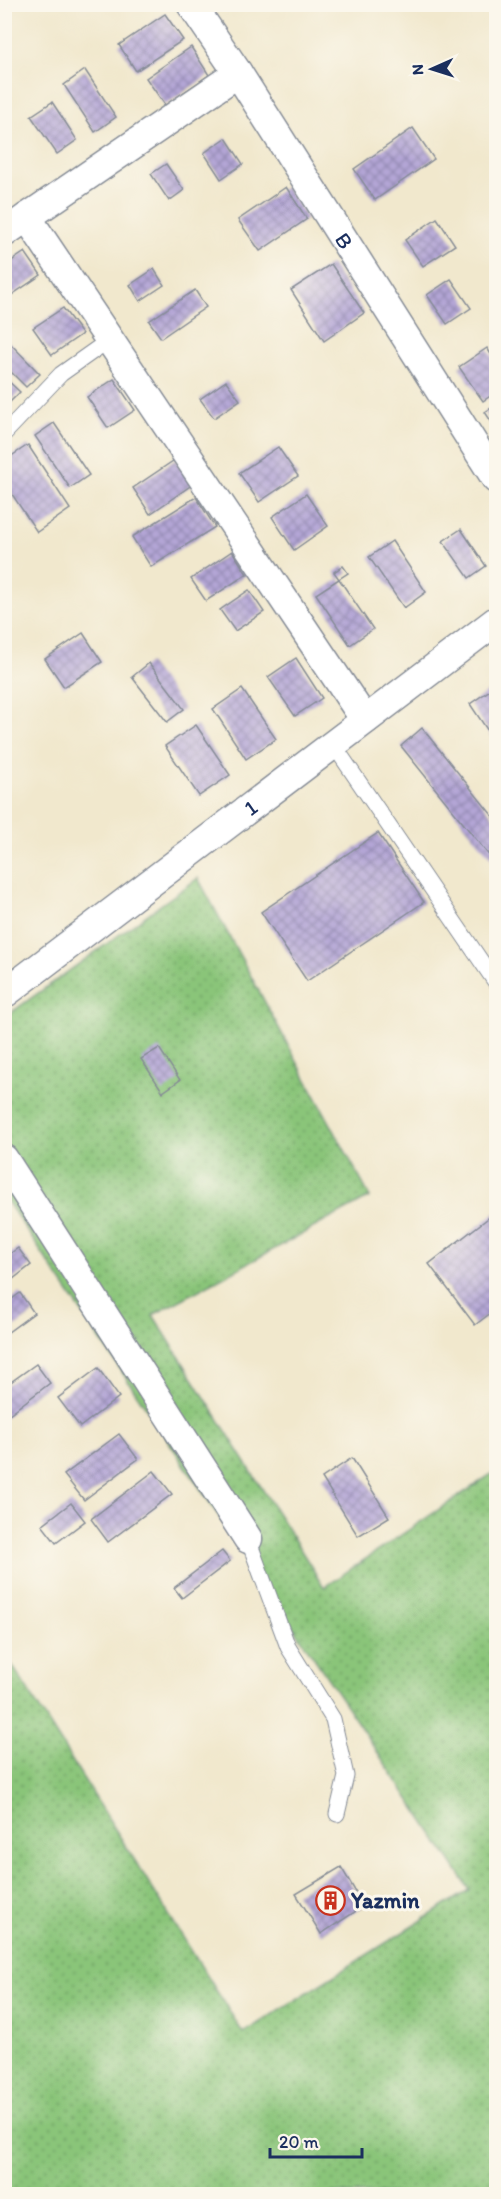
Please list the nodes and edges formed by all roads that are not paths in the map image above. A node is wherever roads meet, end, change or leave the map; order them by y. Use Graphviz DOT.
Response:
graph roads {
  1 [pos="191,4"];
  2 [pos="238,73"];
  3 [pos="16,225"];
  4 [pos="109,340"];
  5 [pos="4,434"];
  6 [pos="496,479"];
  7 [pos="496,621"];
  8 [pos="365,720"];
  9 [pos="333,744"];
  10 [pos="496,982"];
  11 [pos="4,994"];
  12 [pos="4,1160"];
  13 [pos="248,1539"];
  14 [pos="337,1814"];
  1 -- 2 [label="street, B"];
  2 -- 3 [label="street"];
  2 -- 6 [label="street, B"];
  3 -- 4 [label="street"];
  4 -- 5 [label="lane"];
  4 -- 8 [label="street"];
  7 -- 8 [label="street, 1"];
  8 -- 9 [label="street, 1"];
  9 -- 10 [label="lane"];
  9 -- 11 [label="street, 1"];
  12 -- 13 [label="street"];
  13 -- 14 [label="lane"];
}
